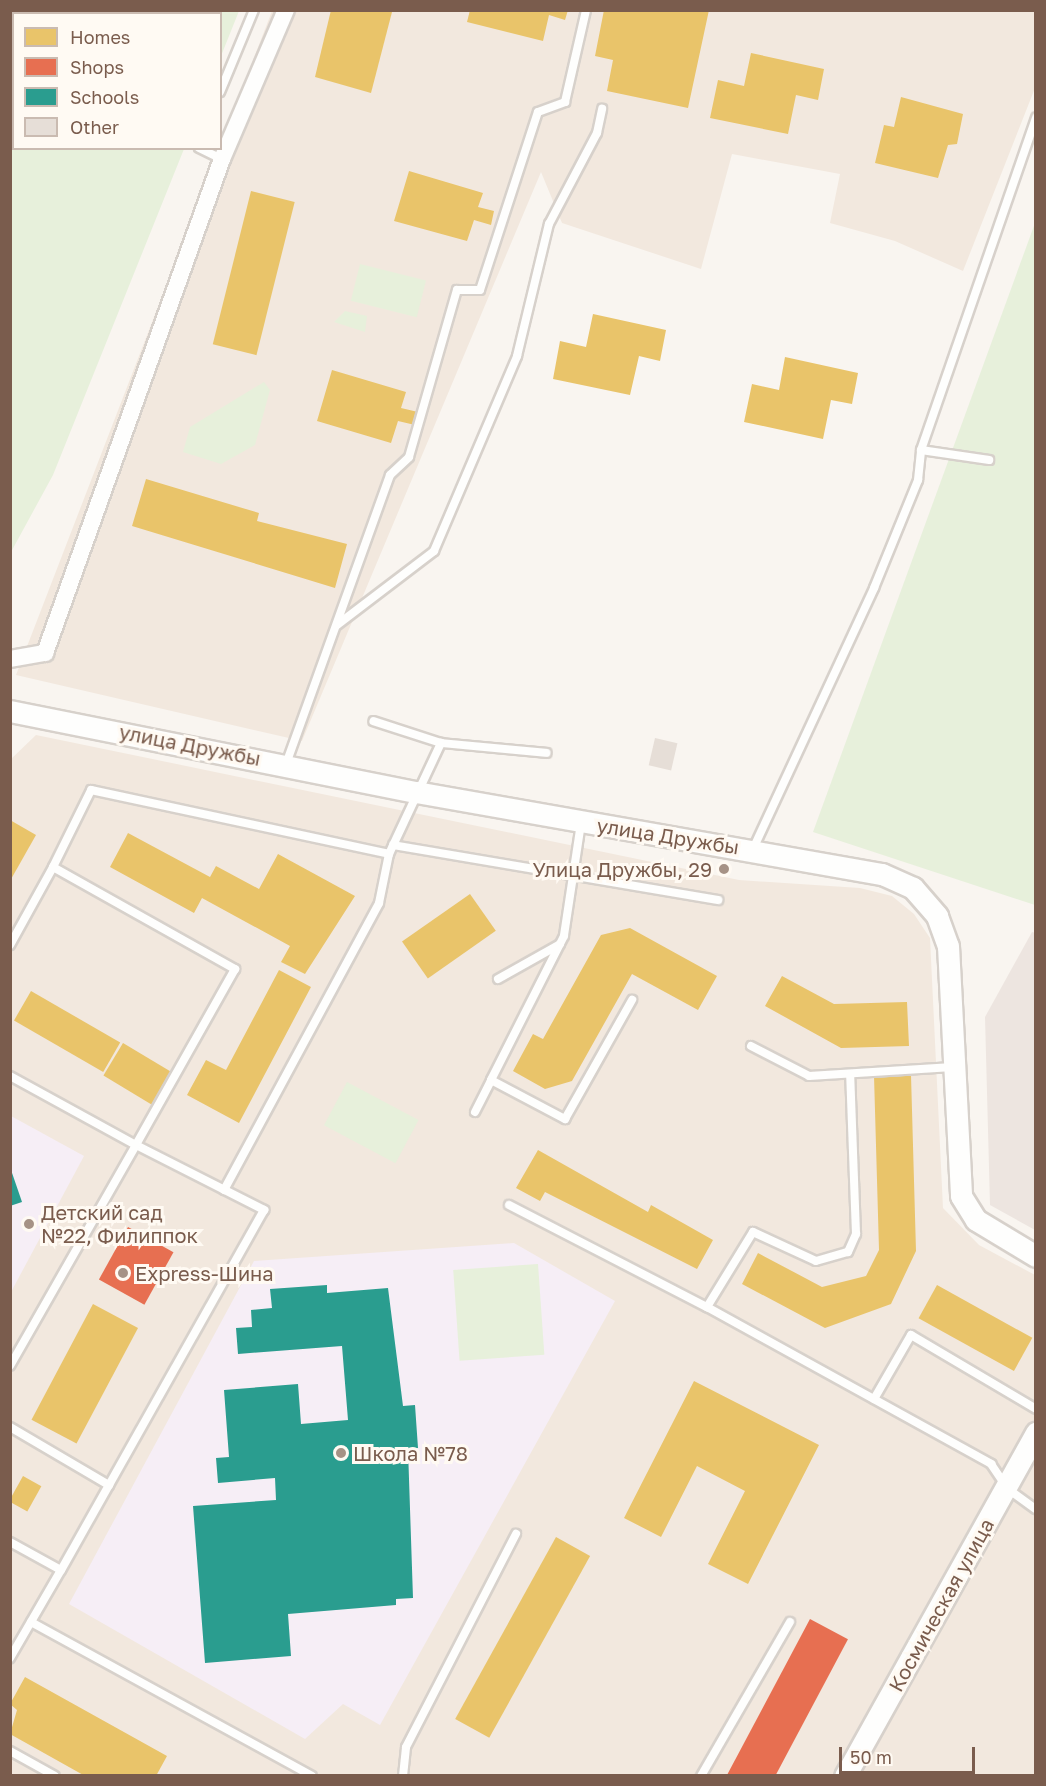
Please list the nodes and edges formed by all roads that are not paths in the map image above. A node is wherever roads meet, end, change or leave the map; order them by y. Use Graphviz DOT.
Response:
graph roads {
  1 [pos="254,10"];
  2 [pos="286,10"];
  3 [pos="586,10"];
  4 [pos="222,87"];
  5 [pos="602,109"];
  6 [pos="1035,117"];
  7 [pos="204,150"];
  8 [pos="222,159"];
  9 [pos="921,450"];
  10 [pos="989,460"];
  11 [pos="337,625"];
  12 [pos="10,659"];
  13 [pos="10,711"];
  14 [pos="373,722"];
  15 [pos="441,743"];
  16 [pos="547,753"];
  17 [pos="285,764"];
  18 [pos="416,792"];
  19 [pos="581,822"];
  20 [pos="393,845"];
  21 [pos="753,850"];
  22 [pos="389,854"];
  23 [pos="53,867"];
  24 [pos="574,872"];
  25 [pos="718,900"];
  26 [pos="560,944"];
  27 [pos="10,945"];
  28 [pos="498,979"];
  29 [pos="632,999"];
  30 [pos="751,1046"];
  31 [pos="955,1067"];
  32 [pos="850,1074"];
  33 [pos="10,1076"];
  34 [pos="491,1080"];
  35 [pos="475,1112"];
  36 [pos="136,1145"];
  37 [pos="224,1190"];
  38 [pos="509,1205"];
  39 [pos="1035,1257"];
  40 [pos="707,1307"];
  41 [pos="10,1366"];
  42 [pos="874,1399"];
  43 [pos="1035,1409"];
  44 [pos="10,1427"];
  45 [pos="1035,1433"];
  46 [pos="110,1485"];
  47 [pos="1008,1490"];
  48 [pos="1035,1509"];
  49 [pos="516,1534"];
  50 [pos="10,1542"];
  51 [pos="62,1570"];
  52 [pos="31,1622"];
  53 [pos="790,1622"];
  54 [pos="10,1658"];
  55 [pos="10,1751"];
  56 [pos="55,1776"];
  57 [pos="312,1776"];
  58 [pos="403,1776"];
  59 [pos="701,1776"];
  60 [pos="845,1776"];
  1 -- 4 [label="lane"];
  2 -- 8 [label="street"];
  3 -- 11 [label="lane"];
  5 -- 11 [label="lane"];
  6 -- 9 [label="lane"];
  7 -- 8 [label="lane"];
  8 -- 12 [label="street"];
  9 -- 10 [label="lane"];
  9 -- 21 [label="lane"];
  11 -- 17 [label="lane"];
  13 -- 17 [label="street, улица Дружбы"];
  14 -- 15 [label="lane"];
  15 -- 16 [label="lane"];
  15 -- 18 [label="lane"];
  17 -- 18 [label="street, улица Дружбы"];
  18 -- 19 [label="street, улица Дружбы"];
  18 -- 20 [label="lane"];
  19 -- 21 [label="street, улица Дружбы"];
  19 -- 24 [label="lane"];
  20 -- 22 [label="lane"];
  20 -- 24 [label="lane"];
  21 -- 31 [label="street, улица Дружбы"];
  22 -- 23 [label="lane"];
  22 -- 37 [label="lane"];
  23 -- 27 [label="lane"];
  23 -- 36 [label="lane"];
  24 -- 25 [label="lane"];
  24 -- 26 [label="lane"];
  26 -- 28 [label="lane"];
  26 -- 34 [label="lane"];
  29 -- 34 [label="lane"];
  30 -- 32 [label="lane"];
  31 -- 32 [label="lane"];
  31 -- 39 [label="street, улица Дружбы"];
  32 -- 40 [label="lane"];
  33 -- 36 [label="lane"];
  34 -- 35 [label="lane"];
  36 -- 37 [label="lane"];
  36 -- 41 [label="lane"];
  37 -- 46 [label="lane"];
  38 -- 40 [label="lane"];
  40 -- 42 [label="lane"];
  42 -- 43 [label="lane"];
  42 -- 47 [label="lane"];
  44 -- 46 [label="lane"];
  45 -- 47 [label="street, Космическая улица"];
  46 -- 51 [label="lane"];
  47 -- 48 [label="lane"];
  47 -- 60 [label="street, Космическая улица"];
  49 -- 58 [label="lane"];
  50 -- 51 [label="lane"];
  51 -- 52 [label="lane"];
  52 -- 54 [label="lane"];
  52 -- 57 [label="lane"];
  53 -- 59 [label="lane"];
  55 -- 56 [label="lane"];
}
